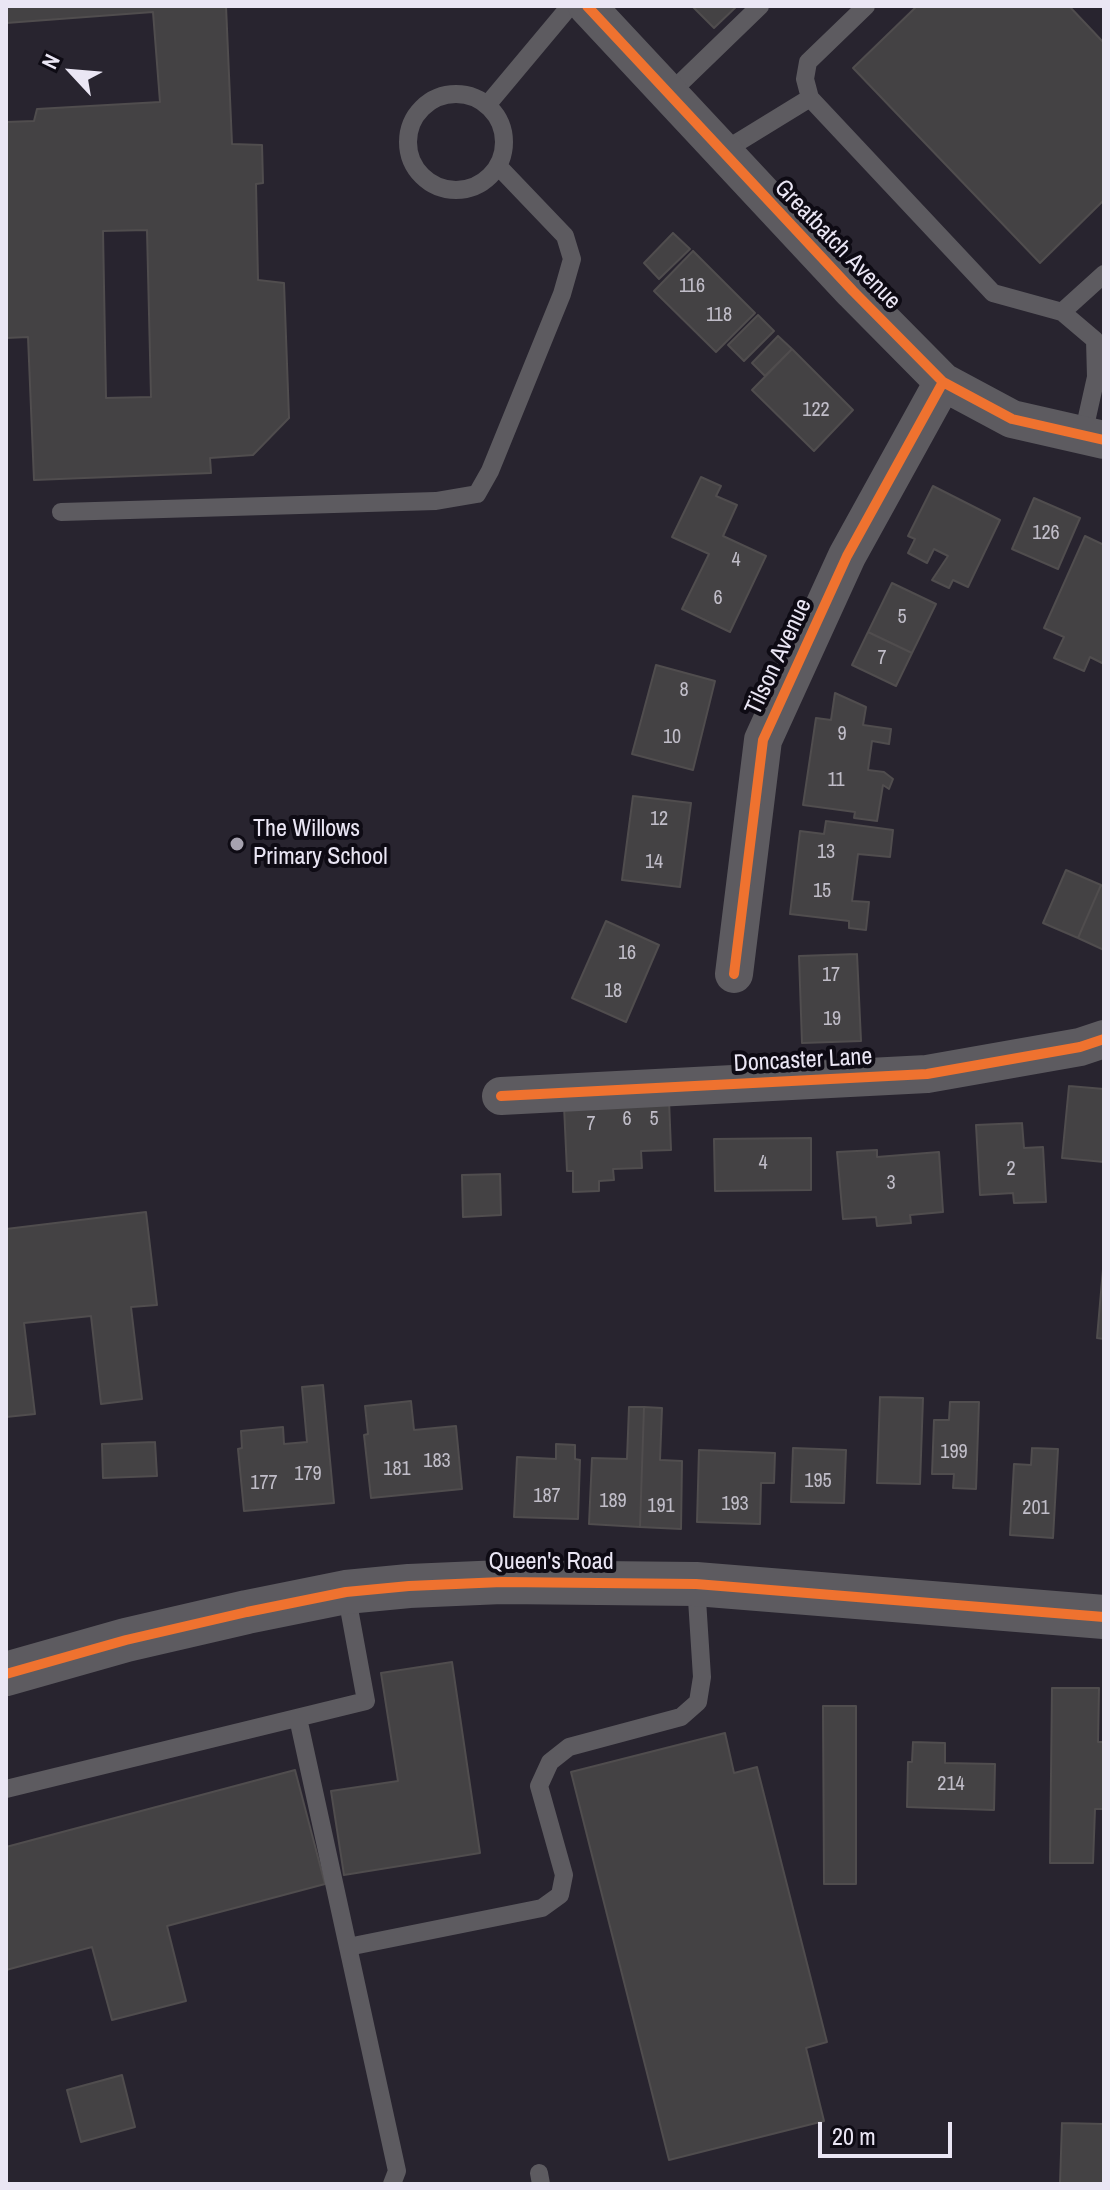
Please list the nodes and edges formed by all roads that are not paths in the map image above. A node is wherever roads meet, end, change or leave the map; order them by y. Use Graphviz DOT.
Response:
graph roads {
  1 [pos="570,6"];
  2 [pos="587,6"];
  3 [pos="760,6"];
  4 [pos="866,6"];
  5 [pos="669,94"];
  6 [pos="810,98"];
  7 [pos="488,104"];
  8 [pos="722,152"];
  9 [pos="499,167"];
  10 [pos="1104,274"];
  11 [pos="1062,312"];
  12 [pos="943,382"];
  13 [pos="1094,438"];
  14 [pos="61,512"];
  15 [pos="734,974"];
  16 [pos="1104,1039"];
  17 [pos="501,1096"];
  18 [pos="696,1584"];
  19 [pos="346,1592"];
  20 [pos="1104,1617"];
  21 [pos="6,1674"];
  22 [pos="298,1718"];
  23 [pos="6,1789"];
  24 [pos="348,1947"];
  25 [pos="392,2184"];
  1 -- 7 [label="lane"];
  2 -- 5 [label="street, Greatbatch Avenue"];
  3 -- 5 [label="lane"];
  4 -- 6 [label="lane"];
  5 -- 8 [label="street, Greatbatch Avenue"];
  6 -- 8 [label="lane"];
  6 -- 11 [label="lane"];
  7 -- 9 [label="lane"];
  7 -- 9 [label="lane"];
  8 -- 12 [label="street, Greatbatch Avenue"];
  9 -- 14 [label="lane"];
  10 -- 11 [label="lane"];
  11 -- 13 [label="lane"];
  12 -- 13 [label="street, Greatbatch Avenue"];
  12 -- 15 [label="street, Tilson Avenue"];
  16 -- 17 [label="street, Doncaster Lane"];
  18 -- 19 [label="street, Queen's Road"];
  18 -- 20 [label="street, Queen's Road"];
  18 -- 24 [label="lane"];
  19 -- 21 [label="street, Queen's Road"];
  19 -- 22 [label="lane"];
  22 -- 23 [label="lane"];
  22 -- 24 [label="lane"];
  24 -- 25 [label="lane"];
}
